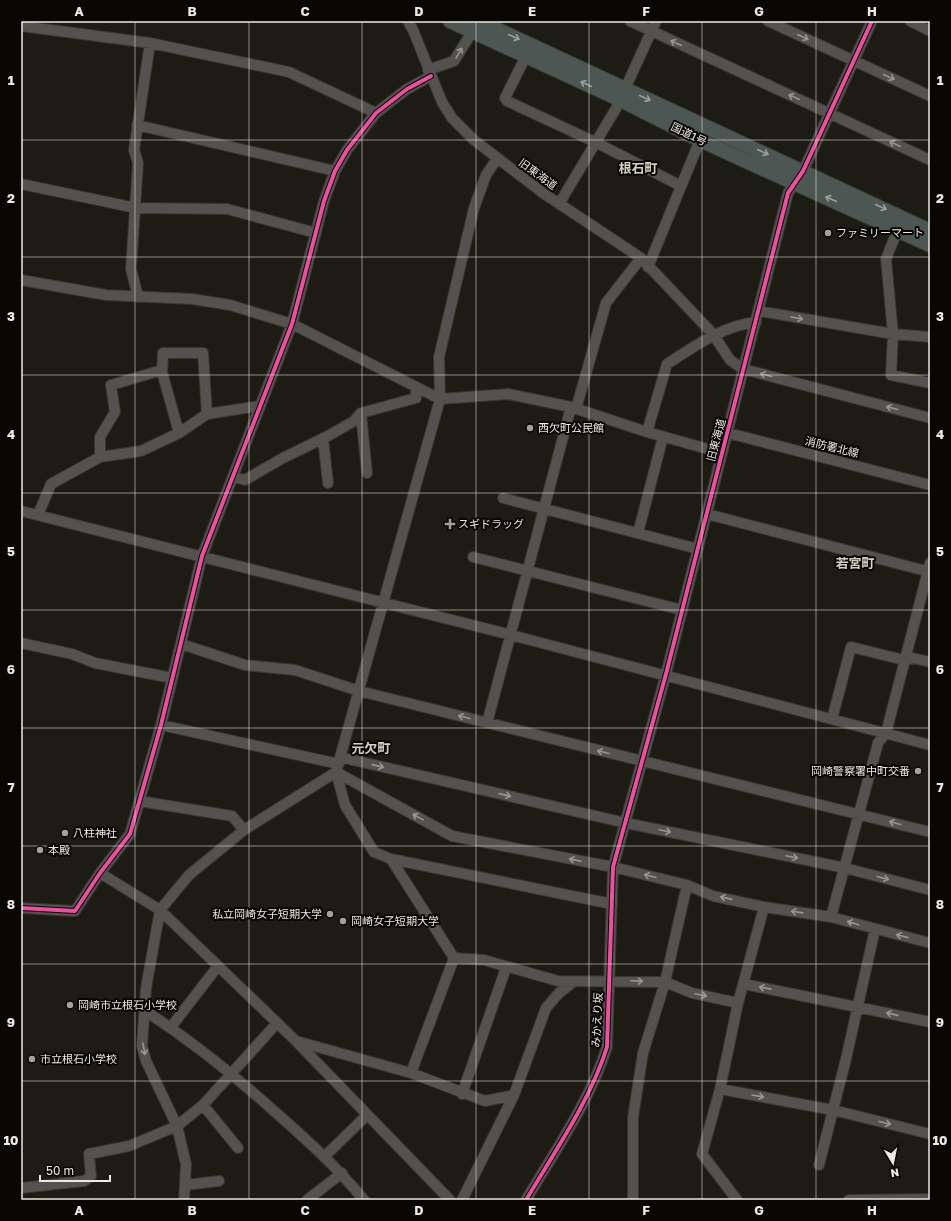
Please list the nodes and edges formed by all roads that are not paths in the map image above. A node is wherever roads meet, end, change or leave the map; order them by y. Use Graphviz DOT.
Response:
graph roads {
  1 [pos="408,21"];
  2 [pos="450,21"];
  3 [pos="630,21"];
  4 [pos="656,21"];
  5 [pos="768,21"];
  6 [pos="872,21"];
  7 [pos="910,21"];
  8 [pos="478,23"];
  9 [pos="21,26"];
  10 [pos="652,31"];
  11 [pos="930,31"];
  12 [pos="150,43"];
  13 [pos="526,56"];
  14 [pos="853,60"];
  15 [pos="429,73"];
  16 [pos="623,95"];
  17 [pos="930,96"];
  18 [pos="830,113"];
  19 [pos="376,114"];
  20 [pos="137,125"];
  21 [pos="700,140"];
  22 [pos="597,143"];
  23 [pos="497,159"];
  24 [pos="930,160"];
  25 [pos="335,171"];
  26 [pos="803,171"];
  27 [pos="795,183"];
  28 [pos="21,184"];
  29 [pos="681,186"];
  30 [pos="559,204"];
  31 [pos="136,208"];
  32 [pos="929,226"];
  33 [pos="898,229"];
  34 [pos="316,233"];
  35 [pos="930,245"];
  36 [pos="641,258"];
  37 [pos="648,267"];
  38 [pos="21,280"];
  39 [pos="138,297"];
  40 [pos="759,311"];
  41 [pos="756,322"];
  42 [pos="292,324"];
  43 [pos="713,334"];
  44 [pos="893,334"];
  45 [pos="930,337"];
  46 [pos="743,369"];
  47 [pos="162,370"];
  48 [pos="930,383"];
  49 [pos="416,387"];
  50 [pos="440,399"];
  51 [pos="259,406"];
  52 [pos="573,408"];
  53 [pos="361,413"];
  54 [pos="207,414"];
  55 [pos="930,418"];
  56 [pos="647,432"];
  57 [pos="180,433"];
  58 [pos="728,433"];
  59 [pos="663,437"];
  60 [pos="323,438"];
  61 [pos="722,453"];
  62 [pos="100,456"];
  63 [pos="367,473"];
  64 [pos="234,477"];
  65 [pos="328,483"];
  66 [pos="930,485"];
  67 [pos="504,498"];
  68 [pos="543,508"];
  69 [pos="21,511"];
  70 [pos="707,514"];
  71 [pos="38,515"];
  72 [pos="638,533"];
  73 [pos="698,549"];
  74 [pos="202,556"];
  75 [pos="473,557"];
  76 [pos="929,569"];
  77 [pos="527,570"];
  78 [pos="383,603"];
  79 [pos="682,610"];
  80 [pos="511,634"];
  81 [pos="21,643"];
  82 [pos="181,644"];
  83 [pos="904,660"];
  84 [pos="930,662"];
  85 [pos="666,674"];
  86 [pos="172,678"];
  87 [pos="358,691"];
  88 [pos="832,719"];
  89 [pos="487,723"];
  90 [pos="161,725"];
  91 [pos="886,734"];
  92 [pos="930,745"];
  93 [pos="641,762"];
  94 [pos="338,764"];
  95 [pos="140,801"];
  96 [pos="859,813"];
  97 [pos="626,823"];
  98 [pos="244,830"];
  99 [pos="930,832"];
  100 [pos="391,859"];
  101 [pos="613,867"];
  102 [pos="845,868"];
  103 [pos="100,874"];
  104 [pos="687,885"];
  105 [pos="930,890"];
  106 [pos="612,904"];
  107 [pos="764,907"];
  108 [pos="21,908"];
  109 [pos="160,910"];
  110 [pos="831,917"];
  111 [pos="875,929"];
  112 [pos="930,943"];
  113 [pos="454,958"];
  114 [pos="218,966"];
  115 [pos="506,968"];
  116 [pos="608,980"];
  117 [pos="573,982"];
  118 [pos="665,982"];
  119 [pos="744,984"];
  120 [pos="738,1003"];
  121 [pos="857,1006"];
  122 [pos="144,1010"];
  123 [pos="930,1022"];
  124 [pos="277,1023"];
  125 [pos="171,1027"];
  126 [pos="296,1041"];
  127 [pos="411,1073"];
  128 [pos="232,1074"];
  129 [pos="720,1089"];
  130 [pos="462,1094"];
  131 [pos="514,1094"];
  132 [pos="203,1105"];
  133 [pos="833,1110"];
  134 [pos="367,1115"];
  135 [pos="177,1126"];
  136 [pos="930,1134"];
  137 [pos="238,1148"];
  138 [pos="325,1156"];
  139 [pos="819,1165"];
  140 [pos="342,1173"];
  141 [pos="219,1181"];
  142 [pos="185,1185"];
  143 [pos="21,1188"];
  144 [pos="930,1199"];
  145 [pos="184,1200"];
  146 [pos="307,1200"];
  147 [pos="364,1200"];
  148 [pos="450,1200"];
  149 [pos="462,1200"];
  150 [pos="526,1200"];
  151 [pos="633,1200"];
  152 [pos="737,1200"];
  153 [pos="849,1200"];
  1 -- 15 [label="street, 旧東海道"];
  2 -- 8 [label="highway, 国道1号"];
  3 -- 10 [label="street"];
  4 -- 10 [label="street"];
  5 -- 14 [label="street, one-way"];
  6 -- 14 [label="street"];
  7 -- 11 [label="street"];
  8 -- 13 [label="highway, 国道1号"];
  15 -- 8 [label="street, one-way"];
  8 -- 16 [label="highway, 国道1号, one-way"];
  9 -- 12 [label="street"];
  10 -- 16 [label="street"];
  18 -- 10 [label="street, one-way"];
  12 -- 19 [label="street"];
  12 -- 20 [label="street"];
  16 -- 13 [label="highway, 国道1号, one-way"];
  13 -- 22 [label="street"];
  14 -- 17 [label="street, one-way"];
  14 -- 18 [label="street"];
  15 -- 19 [label="street"];
  15 -- 23 [label="street, 旧東海道"];
  16 -- 21 [label="highway, 国道1号"];
  16 -- 22 [label="street"];
  16 -- 26 [label="highway, 国道1号, one-way"];
  24 -- 18 [label="street, one-way"];
  18 -- 26 [label="street"];
  19 -- 25 [label="street"];
  20 -- 25 [label="street"];
  20 -- 31 [label="street"];
  21 -- 27 [label="highway, 国道1号"];
  21 -- 29 [label="street"];
  22 -- 29 [label="street"];
  22 -- 30 [label="street"];
  23 -- 30 [label="street, 旧東海道"];
  23 -- 50 [label="street"];
  25 -- 34 [label="street"];
  26 -- 27 [label="street"];
  26 -- 32 [label="highway, 国道1号, one-way"];
  33 -- 27 [label="highway, 国道1号, one-way"];
  27 -- 40 [label="street"];
  28 -- 31 [label="street"];
  29 -- 37 [label="street"];
  30 -- 36 [label="street, 旧東海道"];
  31 -- 34 [label="street"];
  31 -- 39 [label="street"];
  33 -- 35 [label="highway, 国道1号"];
  33 -- 44 [label="street"];
  34 -- 42 [label="street"];
  36 -- 37 [label="street, 旧東海道"];
  36 -- 52 [label="street"];
  37 -- 43 [label="street, 旧東海道"];
  38 -- 39 [label="street"];
  39 -- 42 [label="street"];
  40 -- 41 [label="street"];
  40 -- 44 [label="street, one-way"];
  41 -- 43 [label="street"];
  41 -- 46 [label="street"];
  42 -- 49 [label="street"];
  42 -- 51 [label="street"];
  43 -- 46 [label="street, 旧東海道"];
  43 -- 56 [label="street"];
  44 -- 45 [label="street"];
  44 -- 48 [label="street"];
  55 -- 46 [label="street, one-way"];
  46 -- 58 [label="street, 旧東海道"];
  47 -- 54 [label="street"];
  47 -- 57 [label="street"];
  47 -- 62 [label="street"];
  49 -- 50 [label="street"];
  49 -- 53 [label="street"];
  50 -- 52 [label="street"];
  50 -- 78 [label="street"];
  51 -- 54 [label="street"];
  51 -- 64 [label="street"];
  52 -- 56 [label="street"];
  52 -- 68 [label="street"];
  53 -- 60 [label="street"];
  53 -- 63 [label="street"];
  54 -- 57 [label="street"];
  56 -- 59 [label="street"];
  57 -- 62 [label="street"];
  58 -- 61 [label="street, 旧東海道"];
  58 -- 66 [label="street, 消防署北線"];
  59 -- 61 [label="street"];
  59 -- 72 [label="street"];
  60 -- 64 [label="street"];
  60 -- 65 [label="street"];
  61 -- 70 [label="street, 旧東海道"];
  62 -- 71 [label="street"];
  64 -- 74 [label="street"];
  67 -- 68 [label="street"];
  68 -- 72 [label="street"];
  68 -- 77 [label="street"];
  69 -- 71 [label="street"];
  70 -- 73 [label="street, 旧東海道"];
  70 -- 76 [label="street"];
  71 -- 74 [label="street"];
  72 -- 73 [label="street"];
  73 -- 79 [label="street, 旧東海道"];
  74 -- 78 [label="street"];
  74 -- 82 [label="street"];
  75 -- 77 [label="street"];
  76 -- 83 [label="street"];
  77 -- 79 [label="street"];
  77 -- 80 [label="street"];
  78 -- 80 [label="street"];
  78 -- 87 [label="street"];
  79 -- 85 [label="street, 旧東海道"];
  80 -- 85 [label="street"];
  80 -- 89 [label="street"];
  81 -- 86 [label="street"];
  82 -- 86 [label="street"];
  82 -- 87 [label="street"];
  83 -- 84 [label="street"];
  83 -- 88 [label="street"];
  83 -- 91 [label="street"];
  85 -- 88 [label="street"];
  85 -- 93 [label="street, みかえり坂"];
  86 -- 90 [label="street"];
  89 -- 87 [label="street, one-way"];
  87 -- 94 [label="street"];
  88 -- 91 [label="street"];
  93 -- 89 [label="street, one-way"];
  90 -- 94 [label="street"];
  90 -- 95 [label="street"];
  91 -- 92 [label="street"];
  91 -- 96 [label="street"];
  93 -- 96 [label="street"];
  93 -- 97 [label="street, みかえり坂"];
  94 -- 97 [label="street, one-way"];
  94 -- 98 [label="street"];
  94 -- 100 [label="street"];
  101 -- 94 [label="street, one-way"];
  95 -- 98 [label="street"];
  95 -- 103 [label="street"];
  99 -- 96 [label="street, one-way"];
  96 -- 102 [label="street"];
  97 -- 101 [label="street, みかえり坂"];
  97 -- 102 [label="street, one-way"];
  98 -- 109 [label="street"];
  100 -- 106 [label="street"];
  100 -- 113 [label="street"];
  104 -- 101 [label="street, one-way"];
  101 -- 106 [label="street, みかえり坂"];
  102 -- 105 [label="street, one-way"];
  102 -- 110 [label="street"];
  103 -- 108 [label="street"];
  103 -- 109 [label="street"];
  107 -- 104 [label="street, one-way"];
  104 -- 118 [label="street"];
  106 -- 116 [label="street, みかえり坂"];
  110 -- 107 [label="street, one-way"];
  107 -- 119 [label="street"];
  109 -- 114 [label="street"];
  109 -- 122 [label="street"];
  111 -- 110 [label="street, one-way"];
  112 -- 111 [label="street, one-way"];
  111 -- 121 [label="street"];
  113 -- 115 [label="street"];
  113 -- 127 [label="street"];
  114 -- 124 [label="street"];
  114 -- 125 [label="street"];
  115 -- 117 [label="street"];
  115 -- 130 [label="street"];
  116 -- 117 [label="street"];
  116 -- 118 [label="street, one-way"];
  116 -- 150 [label="street, みかえり坂"];
  117 -- 131 [label="street"];
  118 -- 120 [label="street, one-way"];
  118 -- 151 [label="street"];
  119 -- 120 [label="street"];
  121 -- 119 [label="street, one-way"];
  120 -- 129 [label="street"];
  123 -- 121 [label="street, one-way"];
  121 -- 133 [label="street"];
  122 -- 125 [label="street"];
  122 -- 135 [label="street, one-way"];
  124 -- 126 [label="street"];
  124 -- 128 [label="street"];
  125 -- 128 [label="street"];
  126 -- 127 [label="street"];
  126 -- 134 [label="street"];
  127 -- 130 [label="street"];
  128 -- 132 [label="street"];
  128 -- 138 [label="street"];
  129 -- 133 [label="street, one-way"];
  129 -- 152 [label="street"];
  130 -- 131 [label="street"];
  131 -- 149 [label="street"];
  132 -- 135 [label="street"];
  132 -- 137 [label="street"];
  133 -- 136 [label="street, one-way"];
  133 -- 139 [label="street"];
  134 -- 138 [label="street"];
  134 -- 148 [label="street"];
  135 -- 142 [label="street"];
  135 -- 143 [label="street"];
  138 -- 140 [label="street"];
  140 -- 146 [label="street"];
  140 -- 147 [label="street"];
  141 -- 142 [label="street"];
  142 -- 145 [label="street"];
  144 -- 153 [label="street"];
}
